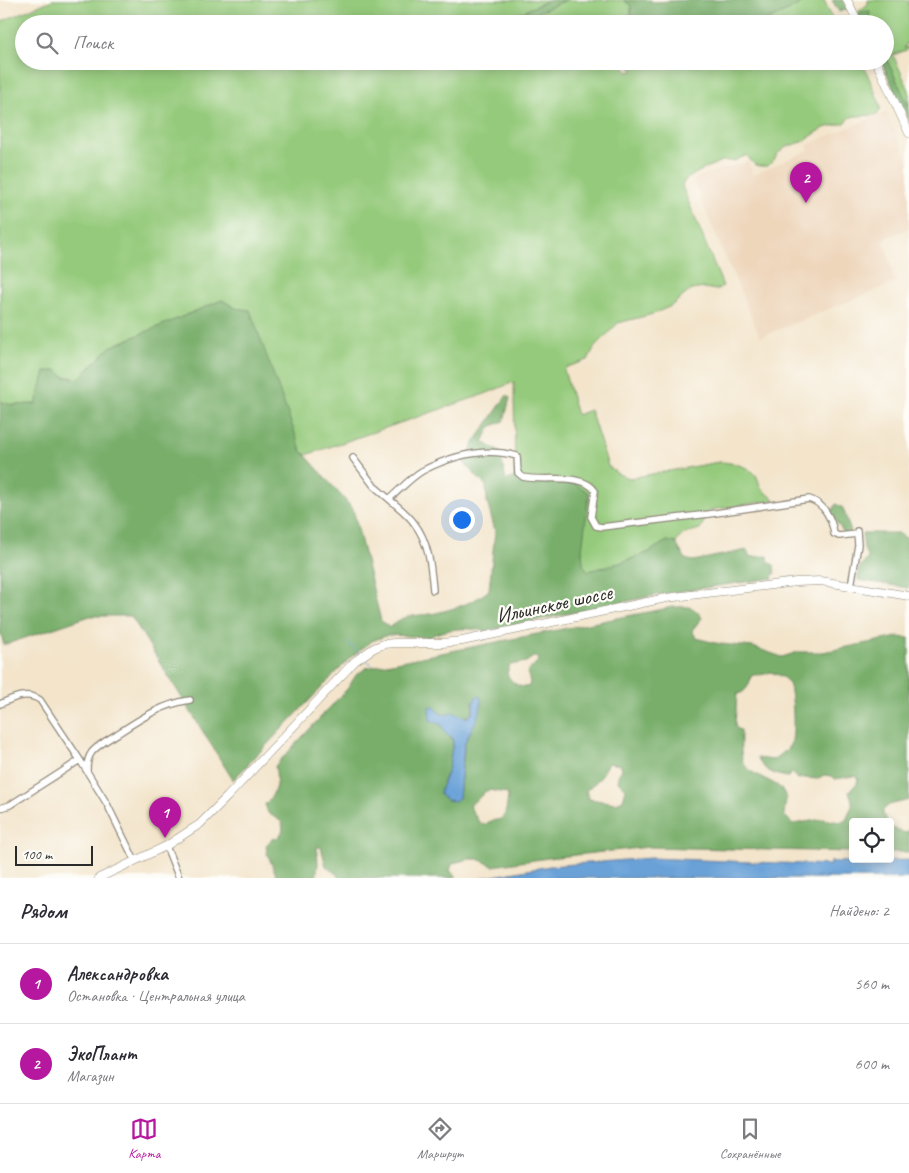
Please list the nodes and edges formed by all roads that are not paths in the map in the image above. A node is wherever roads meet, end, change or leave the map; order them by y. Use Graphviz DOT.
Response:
graph roads {
  1 [pos="847,0"];
  2 [pos="854,15"];
  3 [pos="880,70"];
  4 [pos="909,132"];
  5 [pos="353,458"];
  6 [pos="389,499"];
  7 [pos="851,586"];
  8 [pos="433,590"];
  9 [pos="909,596"];
  10 [pos="190,700"];
  11 [pos="0,704"];
  12 [pos="80,760"];
  13 [pos="87,772"];
  14 [pos="0,808"];
  15 [pos="166,846"];
  16 [pos="134,861"];
  17 [pos="99,878"];
  18 [pos="178,878"];
  1 -- 2 [label="main road"];
  3 -- 4 [label="main road"];
  5 -- 6 [label="street"];
  6 -- 7 [label="street"];
  6 -- 8 [label="street"];
  7 -- 9 [label="main road, Ильинское шоссе"];
  7 -- 15 [label="main road, Ильинское шоссе"];
  10 -- 13 [label="street"];
  11 -- 12 [label="street"];
  12 -- 13 [label="street"];
  12 -- 14 [label="street"];
  13 -- 16 [label="street"];
  15 -- 16 [label="main road, Ильинское шоссе"];
  15 -- 18 [label="street"];
  16 -- 17 [label="main road, Ильинское шоссе"];
}
